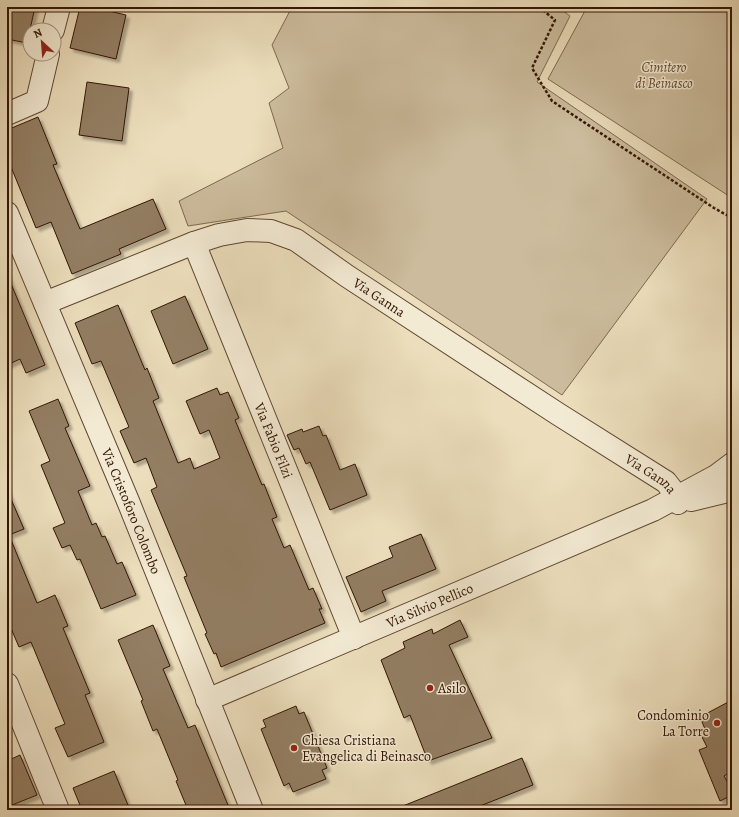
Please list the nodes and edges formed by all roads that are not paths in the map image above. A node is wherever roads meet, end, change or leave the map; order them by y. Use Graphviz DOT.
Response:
graph roads {
  1 [pos="59,7"];
  2 [pos="55,22"];
  3 [pos="46,62"];
  4 [pos="7,114"];
  5 [pos="7,214"];
  6 [pos="194,242"];
  7 [pos="45,303"];
  8 [pos="732,464"];
  9 [pos="732,490"];
  10 [pos="677,500"];
  11 [pos="354,638"];
  12 [pos="7,684"];
  13 [pos="207,700"];
  14 [pos="58,810"];
  15 [pos="252,810"];
  1 -- 2 [label="street"];
  3 -- 4 [label="street"];
  5 -- 7 [label="street, Via Cristoforo Colombo"];
  6 -- 7 [label="street, Via Ganna"];
  6 -- 10 [label="street, Via Ganna"];
  6 -- 11 [label="street, Via Fabio Filzi"];
  7 -- 13 [label="street, Via Cristoforo Colombo"];
  8 -- 10 [label="street, Via Silvio Pellico"];
  9 -- 10 [label="street, Via Silvio Pellico"];
  10 -- 11 [label="street, Via Silvio Pellico"];
  11 -- 13 [label="street, Via Silvio Pellico"];
  12 -- 14 [label="street"];
  13 -- 15 [label="street, Via Cristoforo Colombo"];
}
